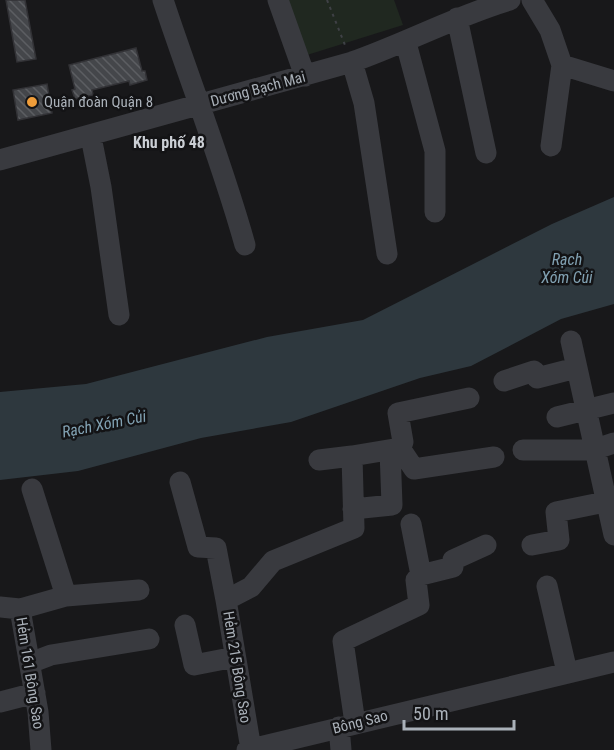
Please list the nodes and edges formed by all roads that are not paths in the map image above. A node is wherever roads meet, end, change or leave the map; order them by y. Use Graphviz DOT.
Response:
graph roads {
  1 [pos="163,0"];
  2 [pos="278,0"];
  3 [pos="532,0"];
  4 [pos="502,1"];
  5 [pos="457,18"];
  6 [pos="406,43"];
  7 [pos="352,62"];
  8 [pos="562,65"];
  9 [pos="305,76"];
  10 [pos="614,81"];
  11 [pos="197,105"];
  12 [pos="91,137"];
  13 [pos="551,146"];
  14 [pos="486,153"];
  15 [pos="0,160"];
  16 [pos="435,212"];
  17 [pos="245,245"];
  18 [pos="387,254"];
  19 [pos="119,315"];
  20 [pos="571,341"];
  21 [pos="576,368"];
  22 [pos="504,381"];
  23 [pos="469,398"];
  24 [pos="614,403"];
  25 [pos="585,412"];
  26 [pos="557,417"];
  27 [pos="614,443"];
  28 [pos="395,449"];
  29 [pos="523,450"];
  30 [pos="593,450"];
  31 [pos="352,456"];
  32 [pos="494,457"];
  33 [pos="319,460"];
  34 [pos="180,482"];
  35 [pos="32,489"];
  36 [pos="605,502"];
  37 [pos="353,509"];
  38 [pos="411,524"];
  39 [pos="614,535"];
  40 [pos="486,545"];
  41 [pos="532,545"];
  42 [pos="421,575"];
  43 [pos="547,586"];
  44 [pos="139,590"];
  45 [pos="66,596"];
  46 [pos="226,600"];
  47 [pos="10,608"];
  48 [pos="185,625"];
  49 [pos="149,639"];
  50 [pos="235,657"];
  51 [pos="614,662"];
  52 [pos="30,663"];
  53 [pos="567,672"];
  54 [pos="35,693"];
  55 [pos="0,702"];
  56 [pos="347,725"];
  57 [pos="41,750"];
  58 [pos="249,750"];
  59 [pos="341,750"];
  1 -- 11 [label="street"];
  2 -- 9 [label="street"];
  3 -- 8 [label="street"];
  4 -- 5 [label="street, Dương Bạch Mai"];
  5 -- 6 [label="street, Dương Bạch Mai"];
  5 -- 14 [label="street"];
  6 -- 7 [label="street, Dương Bạch Mai"];
  6 -- 16 [label="street"];
  7 -- 9 [label="street, Dương Bạch Mai"];
  7 -- 18 [label="street"];
  8 -- 10 [label="street"];
  8 -- 13 [label="street"];
  9 -- 11 [label="street, Dương Bạch Mai"];
  11 -- 12 [label="street, Dương Bạch Mai"];
  11 -- 17 [label="street"];
  12 -- 15 [label="street, Dương Bạch Mai"];
  12 -- 19 [label="street"];
  20 -- 21 [label="street"];
  21 -- 22 [label="street"];
  21 -- 25 [label="street"];
  23 -- 28 [label="street"];
  24 -- 25 [label="street"];
  25 -- 26 [label="street"];
  25 -- 30 [label="street"];
  27 -- 30 [label="street"];
  28 -- 31 [label="street"];
  28 -- 32 [label="street"];
  28 -- 37 [label="street"];
  29 -- 30 [label="street"];
  30 -- 36 [label="street"];
  31 -- 33 [label="street"];
  31 -- 37 [label="street, Hẻm 215 Bông Sao"];
  34 -- 46 [label="street"];
  35 -- 45 [label="street"];
  36 -- 39 [label="street"];
  36 -- 41 [label="street"];
  37 -- 46 [label="street, Hẻm 215 Bông Sao"];
  38 -- 42 [label="street"];
  40 -- 42 [label="street"];
  42 -- 56 [label="street"];
  43 -- 53 [label="street"];
  44 -- 45 [label="street, Hẻm 161 Bông Sao"];
  45 -- 47 [label="street, Hẻm 161 Bông Sao"];
  46 -- 50 [label="street, Hẻm 215 Bông Sao"];
  47 -- 52 [label="street, Hẻm 161 Bông Sao"];
  48 -- 50 [label="street"];
  49 -- 52 [label="street"];
  50 -- 58 [label="street, Hẻm 215 Bông Sao"];
  51 -- 53 [label="street, Bông Sao"];
  52 -- 54 [label="street, Hẻm 161 Bông Sao"];
  53 -- 56 [label="street, Bông Sao"];
  54 -- 55 [label="street"];
  54 -- 57 [label="street, Hẻm 161 Bông Sao"];
  56 -- 58 [label="street, Bông Sao"];
  56 -- 59 [label="street"];
}
